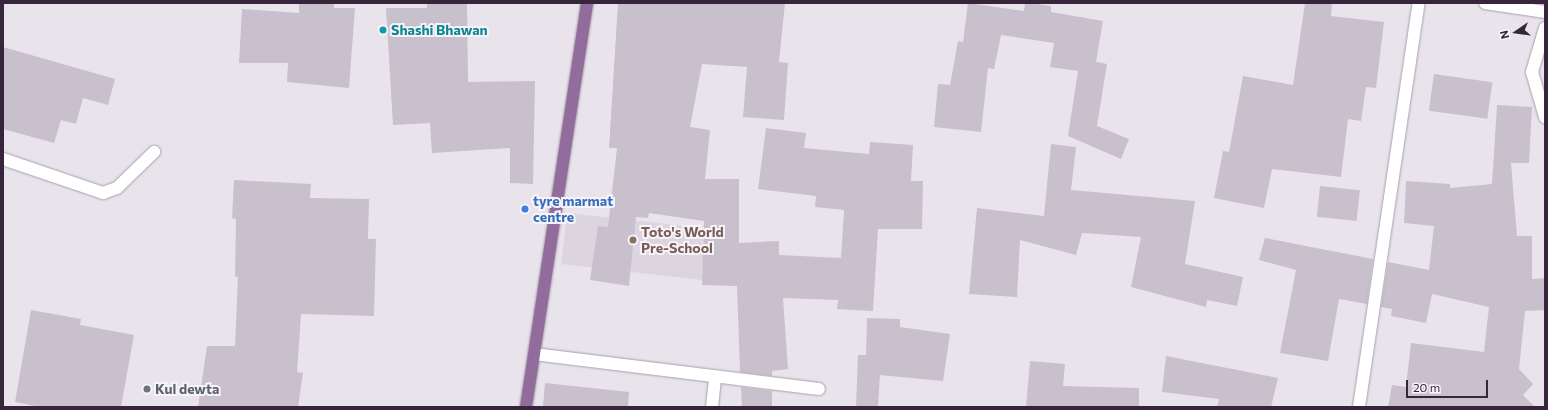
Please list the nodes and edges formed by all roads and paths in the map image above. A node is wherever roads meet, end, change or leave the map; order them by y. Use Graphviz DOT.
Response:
graph roads {
  1 [pos="587,3"];
  2 [pos="1419,3"];
  3 [pos="1485,3"];
  4 [pos="1545,12"];
  5 [pos="1545,28"];
  6 [pos="1545,117"];
  7 [pos="154,152"];
  8 [pos="3,159"];
  9 [pos="534,354"];
  10 [pos="715,378"];
  11 [pos="819,389"];
  12 [pos="526,407"];
  13 [pos="712,407"];
  14 [pos="1360,407"];
  1 -- 9 [label="main road"];
  2 -- 14 [label="street"];
  3 -- 4 [label="street"];
  5 -- 6 [label="street"];
  7 -- 8 [label="street"];
  9 -- 10 [label="street"];
  9 -- 12 [label="main road"];
  10 -- 11 [label="street"];
  10 -- 13 [label="street"];
}
